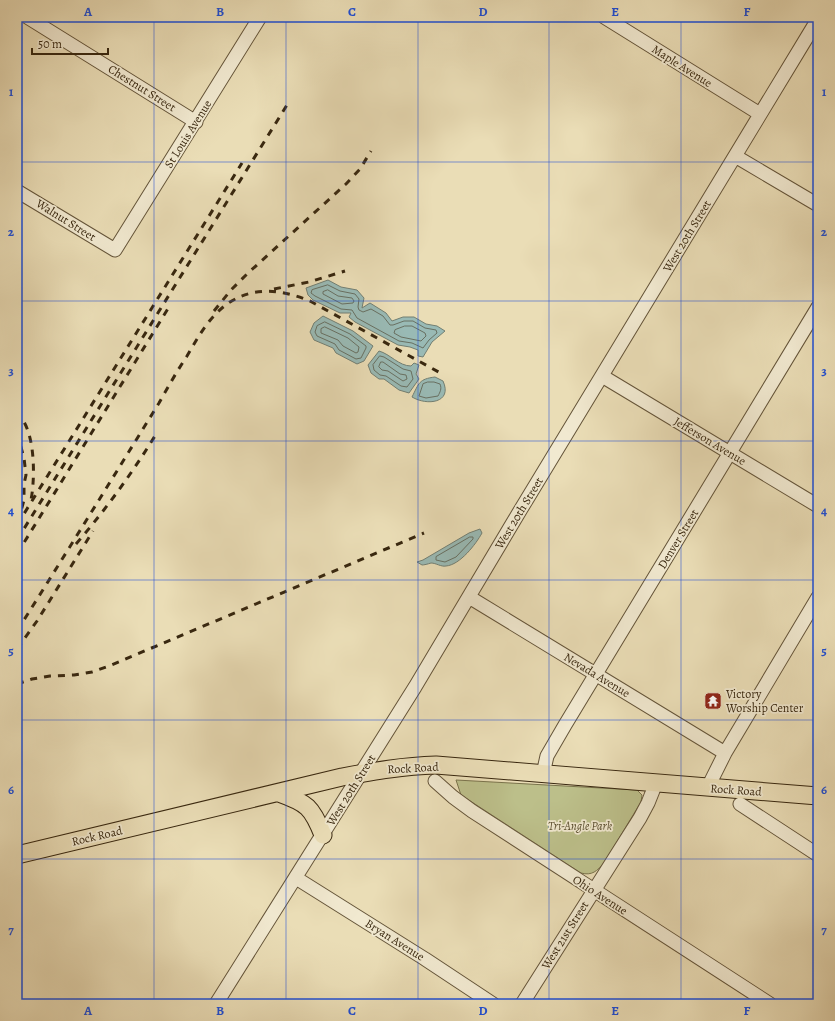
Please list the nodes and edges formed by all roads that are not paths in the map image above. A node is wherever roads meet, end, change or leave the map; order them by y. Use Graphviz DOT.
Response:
graph roads {
  1 [pos="27,17"];
  2 [pos="260,17"];
  3 [pos="604,17"];
  4 [pos="818,19"];
  5 [pos="760,114"];
  6 [pos="196,122"];
  7 [pos="735,156"];
  8 [pos="17,190"];
  9 [pos="818,205"];
  10 [pos="115,250"];
  11 [pos="818,307"];
  12 [pos="602,376"];
  13 [pos="730,453"];
  14 [pos="818,506"];
  15 [pos="818,597"];
  16 [pos="469,598"];
  17 [pos="595,675"];
  18 [pos="725,753"];
  19 [pos="361,774"];
  20 [pos="543,774"];
  21 [pos="435,780"];
  22 [pos="656,783"];
  23 [pos="708,787"];
  24 [pos="279,793"];
  25 [pos="818,796"];
  26 [pos="740,804"];
  27 [pos="323,835"];
  28 [pos="17,855"];
  29 [pos="818,855"];
  30 [pos="296,878"];
  31 [pos="593,891"];
  32 [pos="216,1004"];
  33 [pos="493,1004"];
  34 [pos="522,1004"];
  35 [pos="770,1004"];
  1 -- 6 [label="street, Chestnut Street"];
  2 -- 6 [label="street, St Louis Avenue"];
  3 -- 5 [label="street, Maple Avenue"];
  4 -- 5 [label="street, West 20th Street"];
  5 -- 7 [label="street, West 20th Street"];
  6 -- 10 [label="street, St Louis Avenue"];
  7 -- 9 [label="street"];
  7 -- 12 [label="street, West 20th Street"];
  8 -- 10 [label="street, Walnut Street"];
  11 -- 13 [label="street, Denver Street"];
  12 -- 13 [label="street, Jefferson Avenue"];
  12 -- 16 [label="street, West 20th Street"];
  13 -- 14 [label="street, Jefferson Avenue"];
  13 -- 17 [label="street, Denver Street"];
  15 -- 18 [label="street"];
  16 -- 17 [label="street, Nevada Avenue"];
  16 -- 19 [label="street, West 20th Street"];
  17 -- 18 [label="street, Nevada Avenue"];
  17 -- 20 [label="street, Denver Street"];
  18 -- 23 [label="street"];
  19 -- 20 [label="main road, Rock Road"];
  19 -- 24 [label="main road, Rock Road"];
  19 -- 27 [label="street, West 20th Street"];
  20 -- 22 [label="main road, Rock Road"];
  21 -- 31 [label="street, Ohio Avenue"];
  22 -- 23 [label="main road, Rock Road"];
  22 -- 31 [label="street, West 21st Street"];
  23 -- 25 [label="main road, Rock Road"];
  24 -- 27 [label="main road"];
  24 -- 28 [label="main road, Rock Road"];
  26 -- 29 [label="street"];
  27 -- 30 [label="street, West 20th Street"];
  30 -- 32 [label="street, West 20th Street"];
  30 -- 33 [label="street, Bryan Avenue"];
  31 -- 34 [label="street, West 21st Street"];
  31 -- 35 [label="street, Ohio Avenue"];
}
